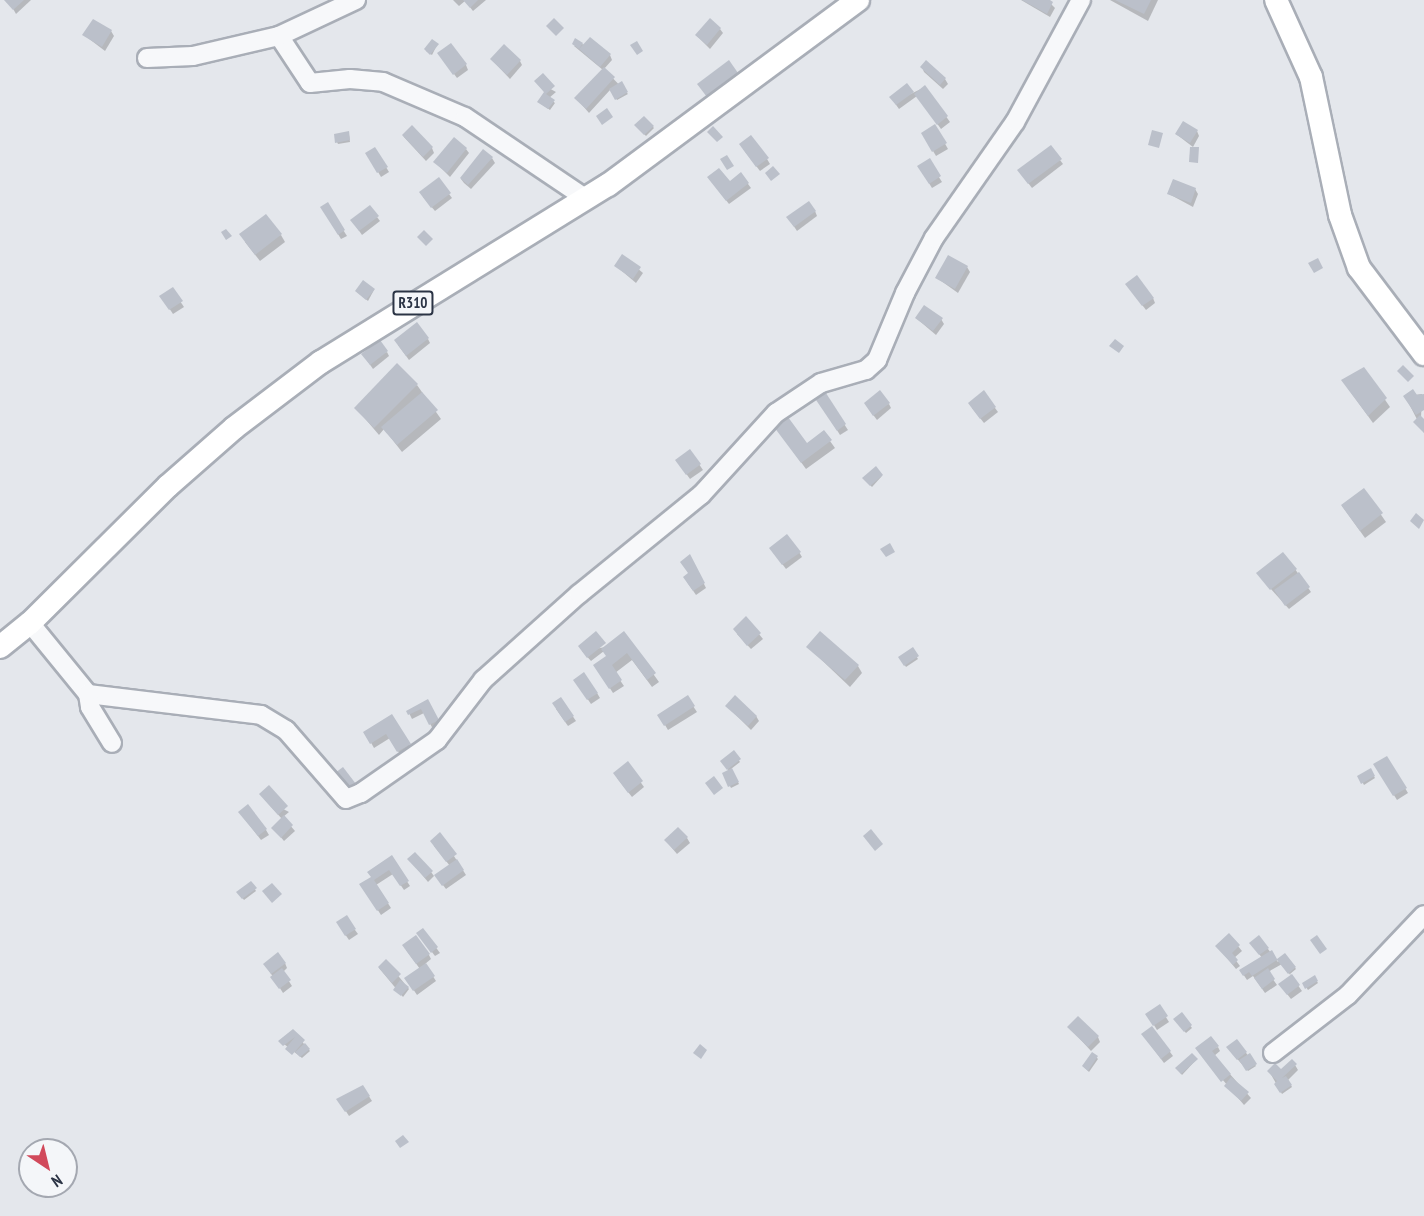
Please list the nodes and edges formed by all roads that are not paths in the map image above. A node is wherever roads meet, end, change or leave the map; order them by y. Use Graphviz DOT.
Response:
graph roads {
  1 [pos="356,0"];
  2 [pos="858,0"];
  3 [pos="1081,0"];
  4 [pos="1276,0"];
  5 [pos="279,36"];
  6 [pos="147,58"];
  7 [pos="585,198"];
  8 [pos="1424,354"];
  9 [pos="30,623"];
  10 [pos="0,647"];
  11 [pos="88,694"];
  12 [pos="112,743"];
  13 [pos="1424,915"];
  14 [pos="1273,1053"];
  1 -- 5 [label="street"];
  2 -- 7 [label="main road, R310"];
  3 -- 11 [label="street"];
  4 -- 8 [label="main road"];
  5 -- 6 [label="street"];
  5 -- 7 [label="street"];
  7 -- 9 [label="main road, R310"];
  9 -- 10 [label="main road, R310"];
  9 -- 11 [label="street"];
  11 -- 12 [label="street"];
  13 -- 14 [label="street"];
}
